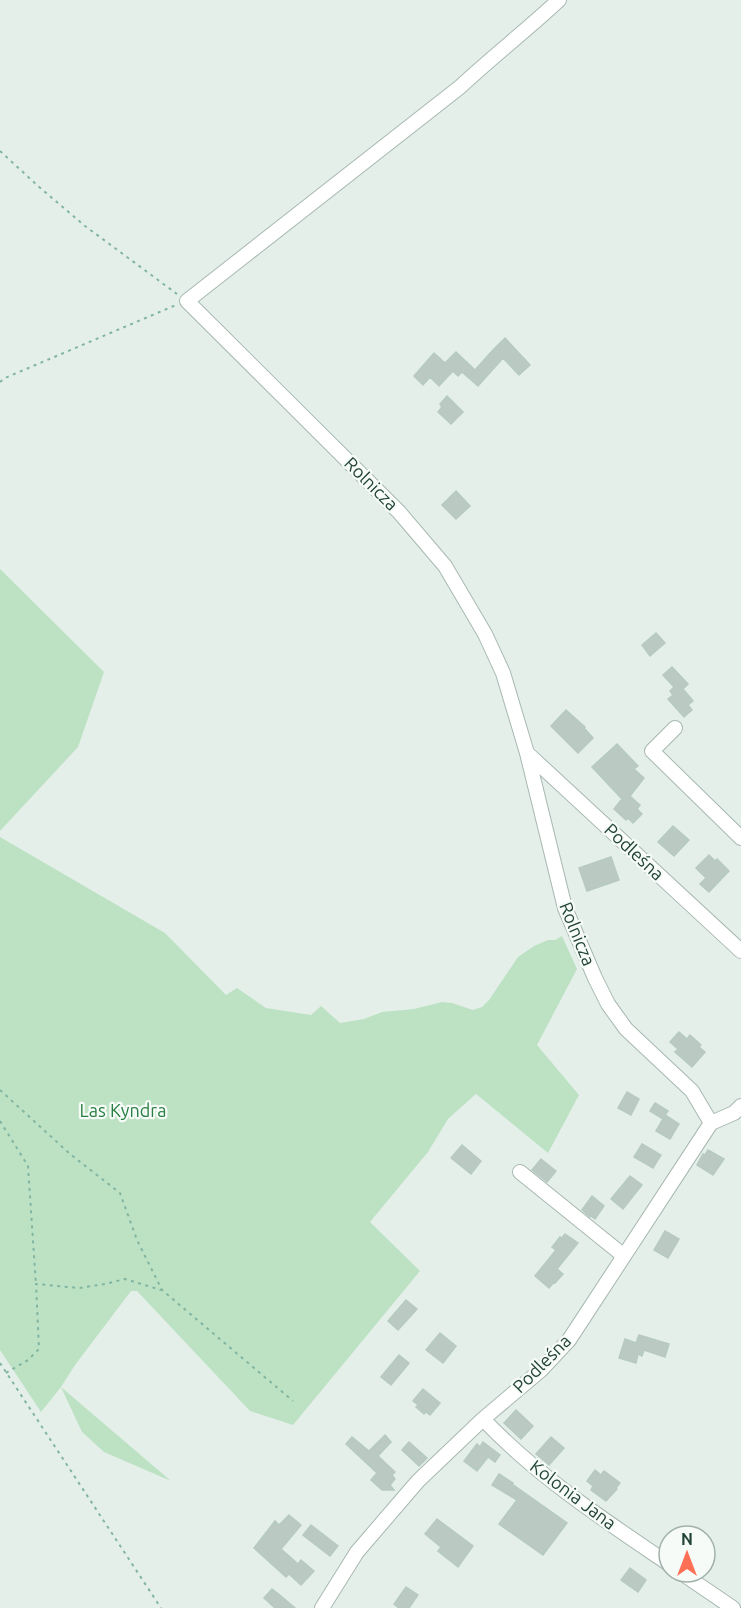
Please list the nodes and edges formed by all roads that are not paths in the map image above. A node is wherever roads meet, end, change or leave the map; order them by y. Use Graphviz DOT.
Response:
graph roads {
  1 [pos="559,0"];
  2 [pos="675,728"];
  3 [pos="527,753"];
  4 [pos="741,838"];
  5 [pos="741,951"];
  6 [pos="741,1106"];
  7 [pos="711,1123"];
  8 [pos="520,1172"];
  9 [pos="624,1256"];
  10 [pos="483,1419"];
  11 [pos="657,1556"];
  12 [pos="698,1584"];
  13 [pos="322,1608"];
  14 [pos="733,1608"];
  1 -- 3 [label="street, Rolnicza"];
  2 -- 4 [label="street"];
  3 -- 5 [label="street, Podleśna"];
  3 -- 7 [label="street, Rolnicza"];
  6 -- 7 [label="street, Podleśna"];
  7 -- 9 [label="street, Podleśna"];
  8 -- 9 [label="street"];
  9 -- 10 [label="street, Podleśna"];
  10 -- 11 [label="street, Kolonia Jana"];
  10 -- 13 [label="street, Podleśna"];
  12 -- 14 [label="street"];
}
